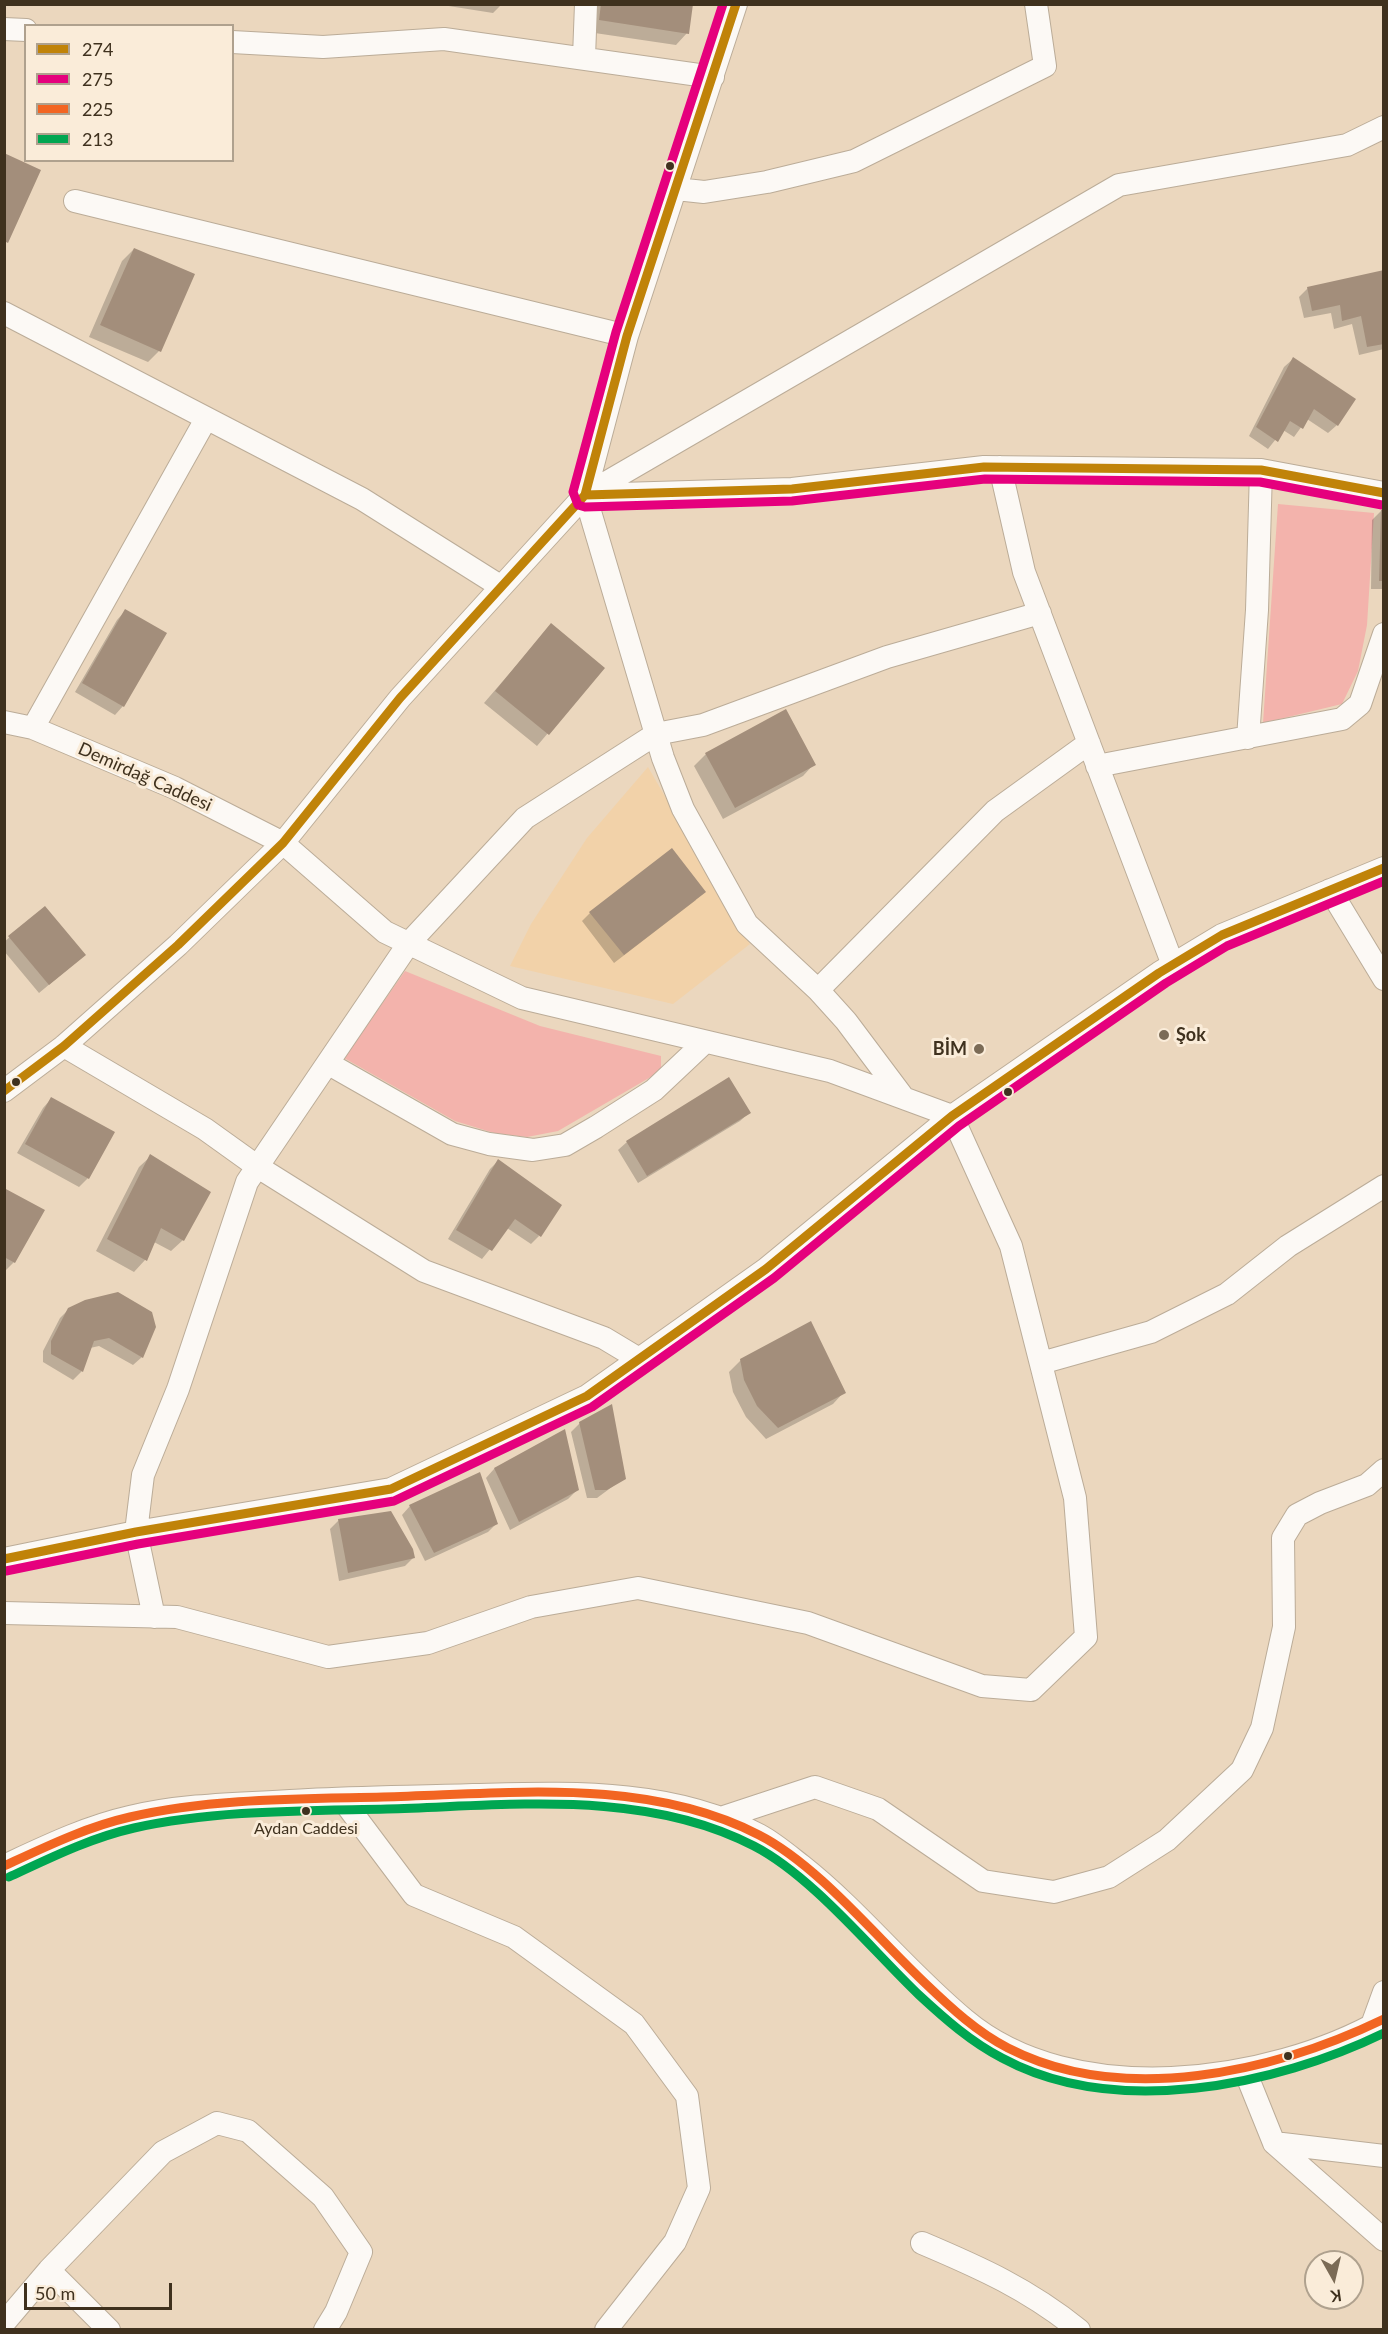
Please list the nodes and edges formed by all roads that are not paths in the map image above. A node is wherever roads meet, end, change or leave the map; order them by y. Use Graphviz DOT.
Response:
graph roads {
  1 [pos="586,4"];
  2 [pos="736,4"];
  3 [pos="1036,4"];
  4 [pos="4,29"];
  5 [pos="24,30"];
  6 [pos="234,42"];
  7 [pos="584,57"];
  8 [pos="713,76"];
  9 [pos="1383,127"];
  10 [pos="676,189"];
  11 [pos="75,201"];
  12 [pos="4,313"];
  13 [pos="627,336"];
  14 [pos="206,419"];
  15 [pos="1000,467"];
  16 [pos="1261,470"];
  17 [pos="1383,493"];
  18 [pos="585,495"];
  19 [pos="500,586"];
  20 [pos="1041,613"];
  21 [pos="1383,634"];
  22 [pos="4,722"];
  23 [pos="33,728"];
  24 [pos="656,734"];
  25 [pos="1248,738"];
  26 [pos="1089,743"];
  27 [pos="1097,766"];
  28 [pos="283,843"];
  29 [pos="1383,868"];
  30 [pos="1330,890"];
  31 [pos="409,943"];
  32 [pos="1173,964"];
  33 [pos="1383,979"];
  34 [pos="818,990"];
  35 [pos="705,1042"];
  36 [pos="64,1046"];
  37 [pos="329,1064"];
  38 [pos="4,1091"];
  39 [pos="903,1097"];
  40 [pos="952,1116"];
  41 [pos="258,1167"];
  42 [pos="1383,1186"];
  43 [pos="639,1359"];
  44 [pos="1041,1363"];
  45 [pos="1383,1470"];
  46 [pos="136,1532"];
  47 [pos="4,1559"];
  48 [pos="4,1613"];
  49 [pos="154,1617"];
  50 [pos="342,1799"];
  51 [pos="721,1818"];
  52 [pos="4,1866"];
  53 [pos="1383,1992"];
  54 [pos="1378,2022"];
  55 [pos="1245,2071"];
  56 [pos="1274,2143"];
  57 [pos="1383,2156"];
  58 [pos="1383,2240"];
  59 [pos="922,2243"];
  60 [pos="49,2270"];
  61 [pos="4,2323"];
  62 [pos="109,2330"];
  63 [pos="325,2330"];
  64 [pos="606,2330"];
  65 [pos="1079,2330"];
  1 -- 7 [label="street"];
  2 -- 8 [label="street"];
  3 -- 10 [label="street"];
  4 -- 5 [label="street"];
  6 -- 7 [label="street"];
  7 -- 8 [label="street"];
  8 -- 10 [label="street"];
  9 -- 18 [label="street"];
  10 -- 13 [label="street"];
  11 -- 13 [label="street"];
  12 -- 14 [label="street"];
  13 -- 18 [label="street"];
  14 -- 19 [label="street"];
  14 -- 23 [label="street"];
  15 -- 16 [label="street"];
  15 -- 18 [label="street"];
  15 -- 20 [label="street"];
  16 -- 17 [label="street"];
  16 -- 25 [label="street"];
  18 -- 19 [label="street"];
  18 -- 24 [label="street"];
  19 -- 28 [label="street"];
  20 -- 24 [label="street"];
  20 -- 26 [label="street"];
  21 -- 25 [label="street"];
  22 -- 23 [label="street, Demirdağ Caddesi"];
  23 -- 28 [label="street, Demirdağ Caddesi"];
  24 -- 31 [label="street"];
  24 -- 34 [label="street"];
  25 -- 27 [label="street"];
  26 -- 27 [label="street"];
  26 -- 34 [label="street"];
  27 -- 32 [label="street"];
  28 -- 31 [label="street, Demirdağ Caddesi"];
  28 -- 36 [label="street"];
  29 -- 30 [label="street"];
  30 -- 32 [label="street"];
  30 -- 33 [label="street"];
  31 -- 35 [label="street, Demirdağ Caddesi"];
  31 -- 37 [label="street"];
  32 -- 40 [label="street"];
  34 -- 39 [label="street"];
  35 -- 37 [label="street"];
  35 -- 39 [label="street, Demirdağ Caddesi"];
  36 -- 38 [label="street"];
  36 -- 41 [label="street"];
  37 -- 41 [label="street"];
  39 -- 40 [label="street, Demirdağ Caddesi"];
  40 -- 43 [label="street"];
  40 -- 44 [label="street"];
  41 -- 43 [label="street"];
  41 -- 46 [label="street"];
  42 -- 44 [label="street"];
  43 -- 46 [label="street"];
  44 -- 49 [label="street"];
  45 -- 51 [label="street"];
  46 -- 47 [label="street"];
  46 -- 49 [label="street"];
  48 -- 49 [label="street"];
  50 -- 51 [label="street"];
  50 -- 52 [label="street"];
  50 -- 64 [label="street"];
  51 -- 55 [label="street"];
  53 -- 54 [label="street"];
  54 -- 55 [label="street"];
  55 -- 56 [label="street"];
  56 -- 57 [label="street"];
  56 -- 58 [label="street"];
  59 -- 65 [label="street"];
  60 -- 61 [label="street"];
  60 -- 62 [label="street"];
  60 -- 63 [label="street"];
}
